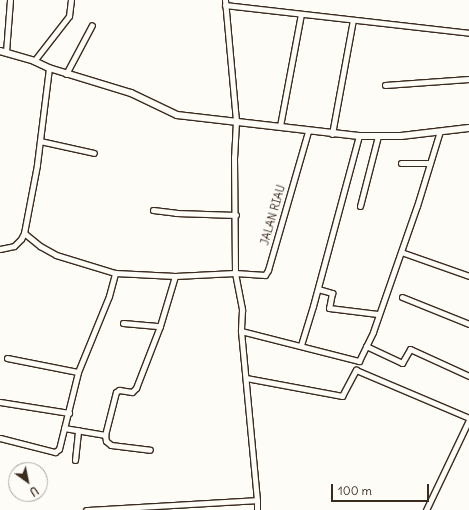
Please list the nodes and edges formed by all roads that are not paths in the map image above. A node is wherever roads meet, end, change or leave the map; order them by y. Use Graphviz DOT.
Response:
graph roads {
  1 [pos="10,0"];
  2 [pos="71,0"];
  3 [pos="76,0"];
  4 [pos="225,2"];
  5 [pos="301,14"];
  6 [pos="353,20"];
  7 [pos="92,25"];
  8 [pos="469,33"];
  9 [pos="3,52"];
  10 [pos="34,61"];
  11 [pos="49,68"];
  12 [pos="66,74"];
  13 [pos="469,79"];
  14 [pos="385,85"];
  15 [pos="236,121"];
  16 [pos="280,126"];
  17 [pos="469,128"];
  18 [pos="308,131"];
  19 [pos="440,131"];
  20 [pos="332,134"];
  21 [pos="359,136"];
  22 [pos="378,136"];
  23 [pos="40,141"];
  24 [pos="94,153"];
  25 [pos="430,162"];
  26 [pos="401,163"];
  27 [pos="360,206"];
  28 [pos="153,210"];
  29 [pos="236,215"];
  30 [pos="24,233"];
  31 [pos="0,249"];
  32 [pos="400,252"];
  33 [pos="115,273"];
  34 [pos="235,273"];
  35 [pos="176,276"];
  36 [pos="469,276"];
  37 [pos="318,289"];
  38 [pos="402,297"];
  39 [pos="378,314"];
  40 [pos="123,323"];
  41 [pos="469,324"];
  42 [pos="160,326"];
  43 [pos="241,331"];
  44 [pos="301,345"];
  45 [pos="366,346"];
  46 [pos="7,358"];
  47 [pos="359,361"];
  48 [pos="356,370"];
  49 [pos="78,372"];
  50 [pos="469,376"];
  51 [pos="246,378"];
  52 [pos="0,402"];
  53 [pos="69,413"];
  54 [pos="469,419"];
  55 [pos="64,428"];
  56 [pos="78,430"];
  57 [pos="105,435"];
  58 [pos="0,438"];
  59 [pos="150,450"];
  60 [pos="75,460"];
  61 [pos="257,500"];
  62 [pos="86,510"];
  63 [pos="97,510"];
  64 [pos="257,510"];
  65 [pos="426,510"];
  1 -- 9 [label="street"];
  2 -- 3 [label="street"];
  2 -- 10 [label="street"];
  4 -- 5 [label="street"];
  4 -- 15 [label="street"];
  5 -- 6 [label="street"];
  5 -- 16 [label="street"];
  6 -- 8 [label="street"];
  6 -- 20 [label="street"];
  7 -- 12 [label="street"];
  9 -- 10 [label="street"];
  10 -- 11 [label="street"];
  11 -- 12 [label="street"];
  11 -- 23 [label="street"];
  12 -- 15 [label="street"];
  13 -- 14 [label="street"];
  15 -- 16 [label="street"];
  15 -- 29 [label="street"];
  16 -- 18 [label="street"];
  17 -- 19 [label="street"];
  18 -- 20 [label="street"];
  18 -- 34 [label="street, JALAN RIAU"];
  19 -- 22 [label="street"];
  19 -- 25 [label="street"];
  20 -- 21 [label="street"];
  21 -- 22 [label="street"];
  21 -- 37 [label="street"];
  22 -- 27 [label="street"];
  23 -- 24 [label="street"];
  23 -- 30 [label="street"];
  25 -- 26 [label="street"];
  25 -- 32 [label="street"];
  28 -- 29 [label="street"];
  29 -- 34 [label="street"];
  30 -- 31 [label="street"];
  30 -- 33 [label="street"];
  32 -- 36 [label="street"];
  32 -- 39 [label="street"];
  33 -- 35 [label="street"];
  33 -- 49 [label="street"];
  34 -- 35 [label="street"];
  34 -- 43 [label="street"];
  35 -- 42 [label="street"];
  37 -- 39 [label="street"];
  37 -- 44 [label="street"];
  38 -- 41 [label="street"];
  39 -- 45 [label="street"];
  40 -- 42 [label="street"];
  42 -- 57 [label="street"];
  43 -- 44 [label="street"];
  43 -- 51 [label="street"];
  44 -- 47 [label="street"];
  45 -- 47 [label="street"];
  45 -- 50 [label="street"];
  46 -- 49 [label="street"];
  47 -- 48 [label="street"];
  48 -- 51 [label="street"];
  48 -- 54 [label="street"];
  49 -- 53 [label="street"];
  51 -- 61 [label="street"];
  52 -- 53 [label="street"];
  53 -- 55 [label="street"];
  54 -- 65 [label="street"];
  55 -- 56 [label="street"];
  55 -- 58 [label="street"];
  56 -- 57 [label="street"];
  56 -- 60 [label="street"];
  57 -- 59 [label="street"];
  61 -- 63 [label="street"];
  61 -- 64 [label="street"];
  62 -- 63 [label="street"];
}
